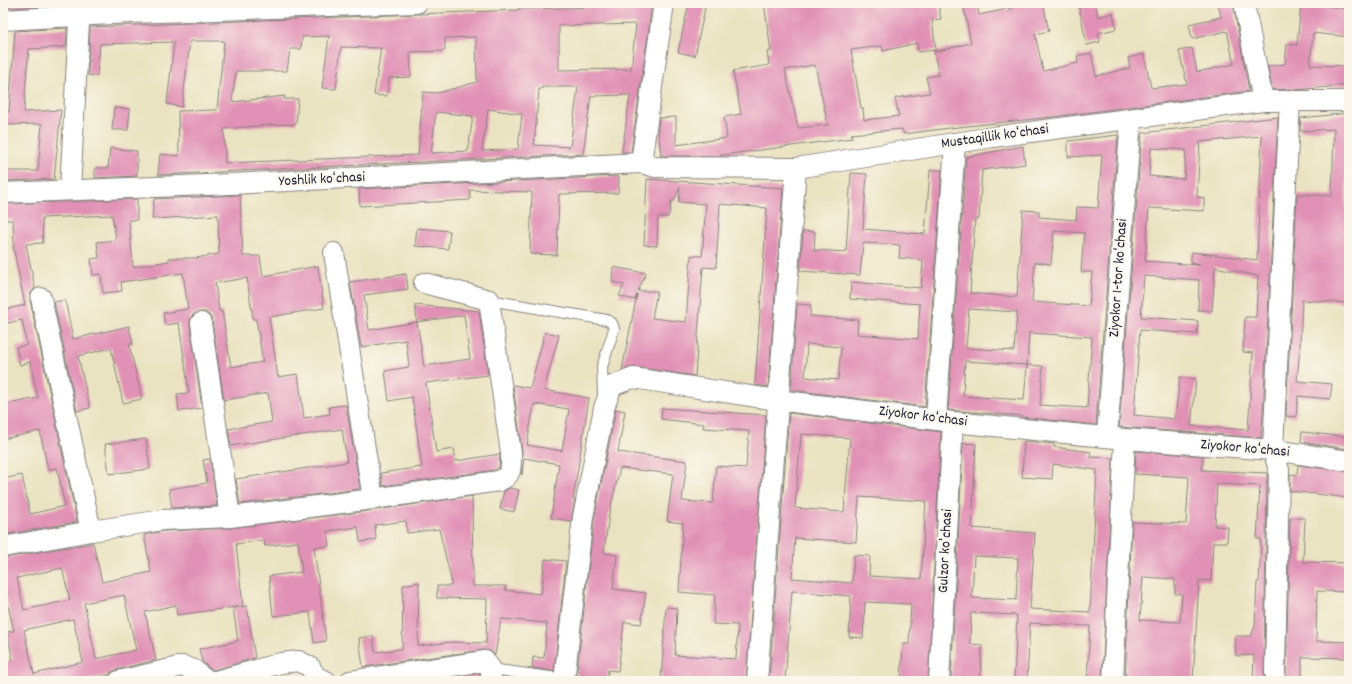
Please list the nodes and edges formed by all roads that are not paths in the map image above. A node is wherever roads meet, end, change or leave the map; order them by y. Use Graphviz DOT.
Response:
graph roads {
  1 [pos="416,3"];
  2 [pos="664,3"];
  3 [pos="1244,3"];
  4 [pos="80,10"];
  5 [pos="3,20"];
  6 [pos="1290,100"];
  7 [pos="1264,101"];
  8 [pos="1349,101"];
  9 [pos="1131,119"];
  10 [pos="956,143"];
  11 [pos="641,163"];
  12 [pos="796,168"];
  13 [pos="70,190"];
  14 [pos="3,193"];
  15 [pos="334,253"];
  16 [pos="424,284"];
  17 [pos="41,298"];
  18 [pos="489,300"];
  19 [pos="201,323"];
  20 [pos="777,400"];
  21 [pos="604,408"];
  22 [pos="945,420"];
  23 [pos="1116,438"];
  24 [pos="1273,450"];
  25 [pos="1349,461"];
  26 [pos="373,499"];
  27 [pos="230,517"];
  28 [pos="91,531"];
  29 [pos="3,548"];
  30 [pos="1275,673"];
  31 [pos="491,675"];
  32 [pos="564,680"];
  33 [pos="119,681"];
  34 [pos="212,681"];
  35 [pos="216,681"];
  36 [pos="326,681"];
  37 [pos="350,681"];
  38 [pos="757,681"];
  39 [pos="939,681"];
  40 [pos="1113,681"];
  1 -- 4 [label="street"];
  2 -- 11 [label="street"];
  3 -- 7 [label="street"];
  4 -- 5 [label="street"];
  4 -- 13 [label="street"];
  6 -- 7 [label="street, Mustaqillik koʻchasi"];
  6 -- 8 [label="street, Mustaqillik koʻchasi"];
  6 -- 24 [label="street"];
  7 -- 9 [label="street, Mustaqillik koʻchasi"];
  9 -- 10 [label="street, Mustaqillik koʻchasi"];
  9 -- 23 [label="street, Ziyokor 1-tor koʻchasi"];
  10 -- 12 [label="street, Mustaqillik koʻchasi"];
  10 -- 22 [label="street, Gulzor koʻchasi"];
  11 -- 12 [label="street, Mustaqillik koʻchasi"];
  11 -- 13 [label="street, Yoshlik koʻchasi"];
  12 -- 20 [label="street"];
  13 -- 14 [label="street, Yoshlik koʻchasi"];
  15 -- 26 [label="street"];
  16 -- 18 [label="street"];
  17 -- 28 [label="street"];
  18 -- 21 [label="lane"];
  18 -- 26 [label="street"];
  19 -- 27 [label="street"];
  20 -- 21 [label="street, Ziyokor koʻchasi"];
  20 -- 22 [label="street, Ziyokor koʻchasi"];
  20 -- 38 [label="street"];
  21 -- 32 [label="street, Ziyokor koʻchasi"];
  22 -- 23 [label="street, Ziyokor koʻchasi"];
  22 -- 39 [label="street, Gulzor koʻchasi"];
  23 -- 24 [label="street, Ziyokor koʻchasi"];
  23 -- 40 [label="street, Ziyokor 1-tor koʻchasi"];
  24 -- 25 [label="street, Ziyokor koʻchasi"];
  24 -- 30 [label="street"];
  26 -- 27 [label="street"];
  27 -- 28 [label="street"];
  28 -- 29 [label="street"];
  31 -- 32 [label="lane"];
  31 -- 37 [label="street"];
  33 -- 34 [label="street"];
  35 -- 36 [label="street"];
}
